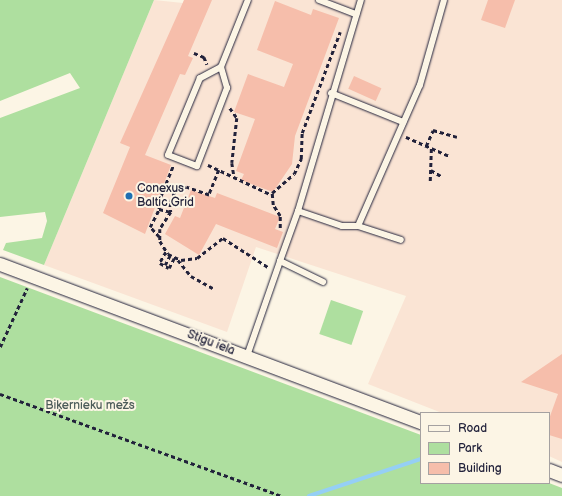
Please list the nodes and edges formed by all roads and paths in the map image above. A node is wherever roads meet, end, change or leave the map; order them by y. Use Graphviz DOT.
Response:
graph roads {
  1 [pos="248,0"];
  2 [pos="319,0"];
  3 [pos="361,0"];
  4 [pos="444,0"];
  5 [pos="343,9"];
  6 [pos="356,14"];
  7 [pos="222,67"];
  8 [pos="331,93"];
  9 [pos="403,122"];
  10 [pos="398,134"];
  11 [pos="457,137"];
  12 [pos="426,146"];
  13 [pos="430,148"];
  14 [pos="449,156"];
  15 [pos="176,158"];
  16 [pos="199,162"];
  17 [pos="219,170"];
  18 [pos="430,170"];
  19 [pos="441,176"];
  20 [pos="430,181"];
  21 [pos="272,195"];
  22 [pos="158,209"];
  23 [pos="298,211"];
  24 [pos="171,212"];
  25 [pos="358,226"];
  26 [pos="290,233"];
  27 [pos="160,238"];
  28 [pos="401,240"];
  29 [pos="166,252"];
  30 [pos="170,255"];
  31 [pos="176,259"];
  32 [pos="280,261"];
  33 [pos="0,264"];
  34 [pos="165,266"];
  35 [pos="276,272"];
  36 [pos="32,276"];
  37 [pos="323,282"];
  38 [pos="213,288"];
  39 [pos="0,347"];
  40 [pos="247,356"];
  41 [pos="0,394"];
  42 [pos="420,422"];
  43 [pos="550,470"];
  44 [pos="562,475"];
  45 [pos="282,496"];
  1 -- 7 [label="lane"];
  2 -- 5 [label="lane"];
  3 -- 6 [label="lane"];
  4 -- 9 [label="lane"];
  5 -- 6 [label="lane"];
  5 -- 21 [label="path"];
  6 -- 8 [label="lane"];
  7 -- 15 [label="lane"];
  7 -- 16 [label="lane"];
  8 -- 9 [label="lane"];
  8 -- 23 [label="lane"];
  9 -- 10 [label="lane"];
  10 -- 12 [label="path"];
  10 -- 25 [label="lane"];
  11 -- 12 [label="path"];
  12 -- 13 [label="path"];
  13 -- 14 [label="path"];
  13 -- 18 [label="path"];
  15 -- 16 [label="lane"];
  15 -- 22 [label="path"];
  16 -- 17 [label="path"];
  17 -- 21 [label="path"];
  17 -- 24 [label="path"];
  18 -- 19 [label="path"];
  18 -- 20 [label="path"];
  21 -- 26 [label="path"];
  22 -- 24 [label="path"];
  22 -- 27 [label="path"];
  23 -- 25 [label="lane"];
  23 -- 26 [label="lane"];
  24 -- 27 [label="path"];
  25 -- 28 [label="lane"];
  26 -- 32 [label="lane"];
  27 -- 29 [label="path"];
  29 -- 30 [label="path"];
  29 -- 34 [label="path"];
  30 -- 31 [label="path"];
  30 -- 34 [label="path"];
  31 -- 34 [label="path"];
  31 -- 35 [label="path"];
  31 -- 38 [label="path"];
  32 -- 35 [label="lane"];
  32 -- 37 [label="lane"];
  33 -- 36 [label="street, Stigu iela"];
  35 -- 40 [label="lane"];
  36 -- 39 [label="path"];
  36 -- 40 [label="street, Stigu iela"];
  40 -- 42 [label="street, Stigu iela"];
  41 -- 45 [label="path"];
  43 -- 44 [label="street"];
}
